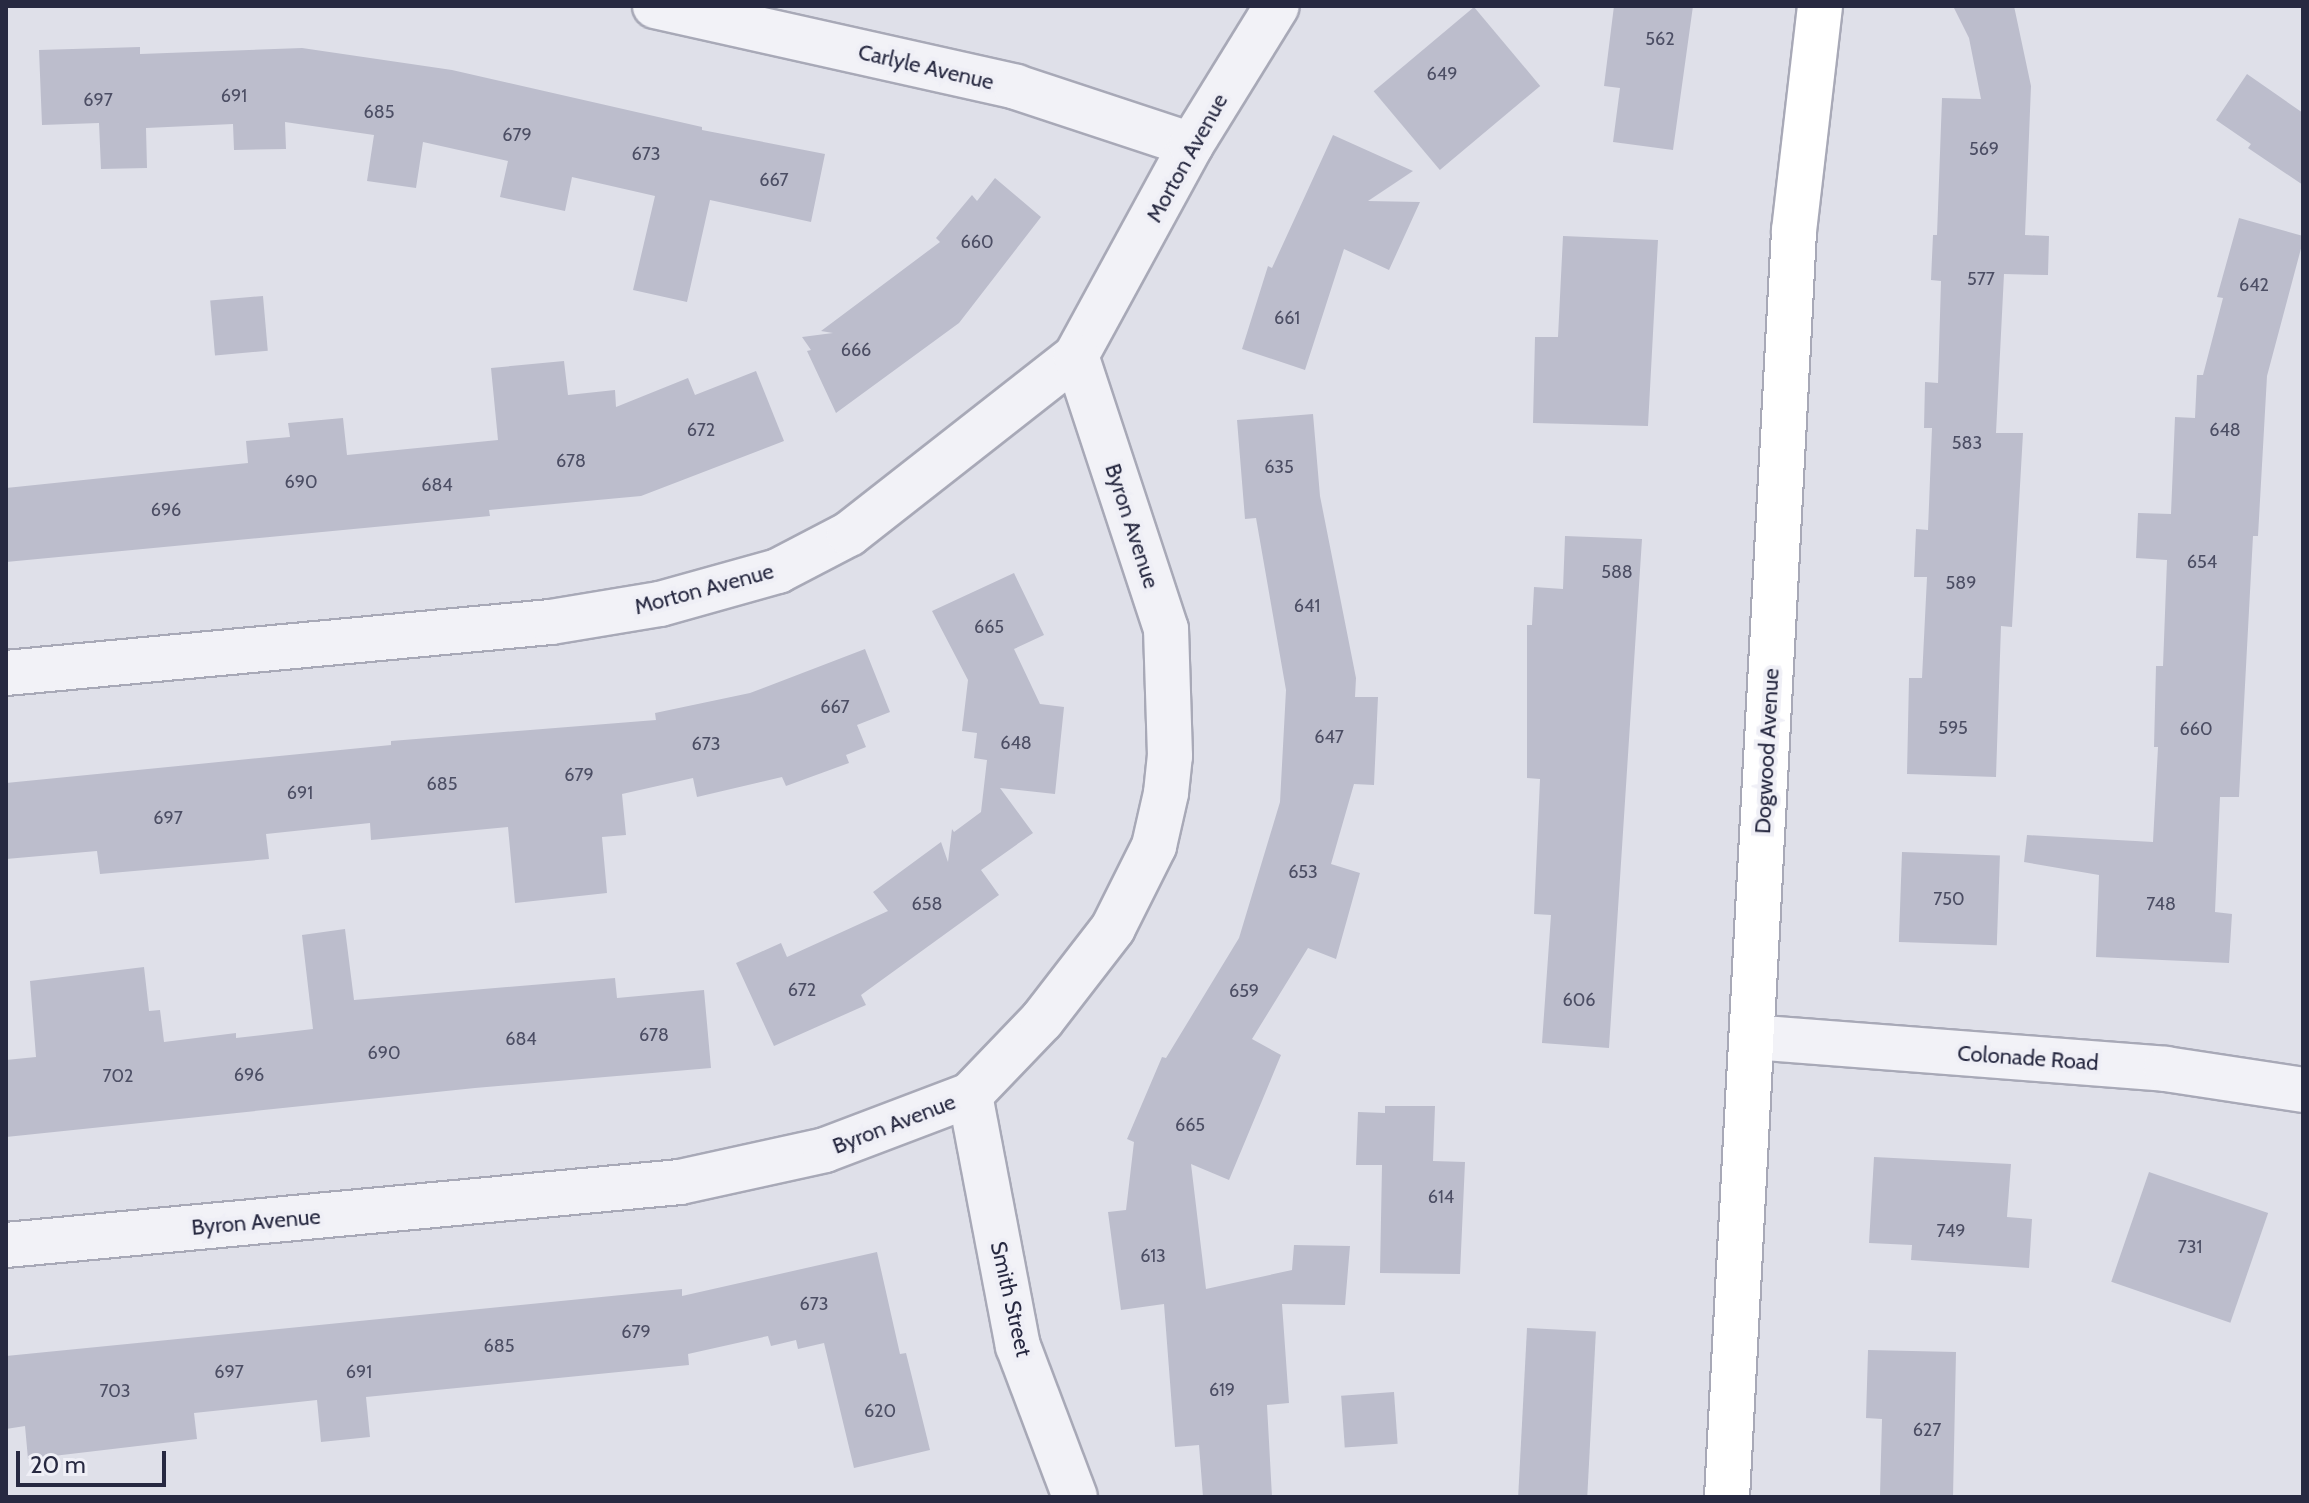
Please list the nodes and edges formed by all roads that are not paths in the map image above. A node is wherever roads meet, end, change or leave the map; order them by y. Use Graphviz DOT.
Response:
graph roads {
  1 [pos="655,6"];
  2 [pos="1277,6"];
  3 [pos="1820,6"];
  4 [pos="1191,145"];
  5 [pos="1076,356"];
  6 [pos="6,673"];
  7 [pos="1752,1037"];
  8 [pos="2303,1090"];
  9 [pos="970,1095"];
  10 [pos="6,1245"];
  11 [pos="1075,1497"];
  12 [pos="1727,1497"];
  1 -- 4 [label="street, Carlyle Avenue"];
  2 -- 4 [label="street, Morton Avenue"];
  3 -- 7 [label="street, Dogwood Avenue"];
  4 -- 5 [label="street, Morton Avenue"];
  5 -- 6 [label="street, Morton Avenue"];
  5 -- 9 [label="street, Byron Avenue"];
  7 -- 8 [label="street, Colonade Road"];
  7 -- 12 [label="street, Dogwood Avenue"];
  9 -- 10 [label="street, Byron Avenue"];
  9 -- 11 [label="street, Smith Street"];
}
